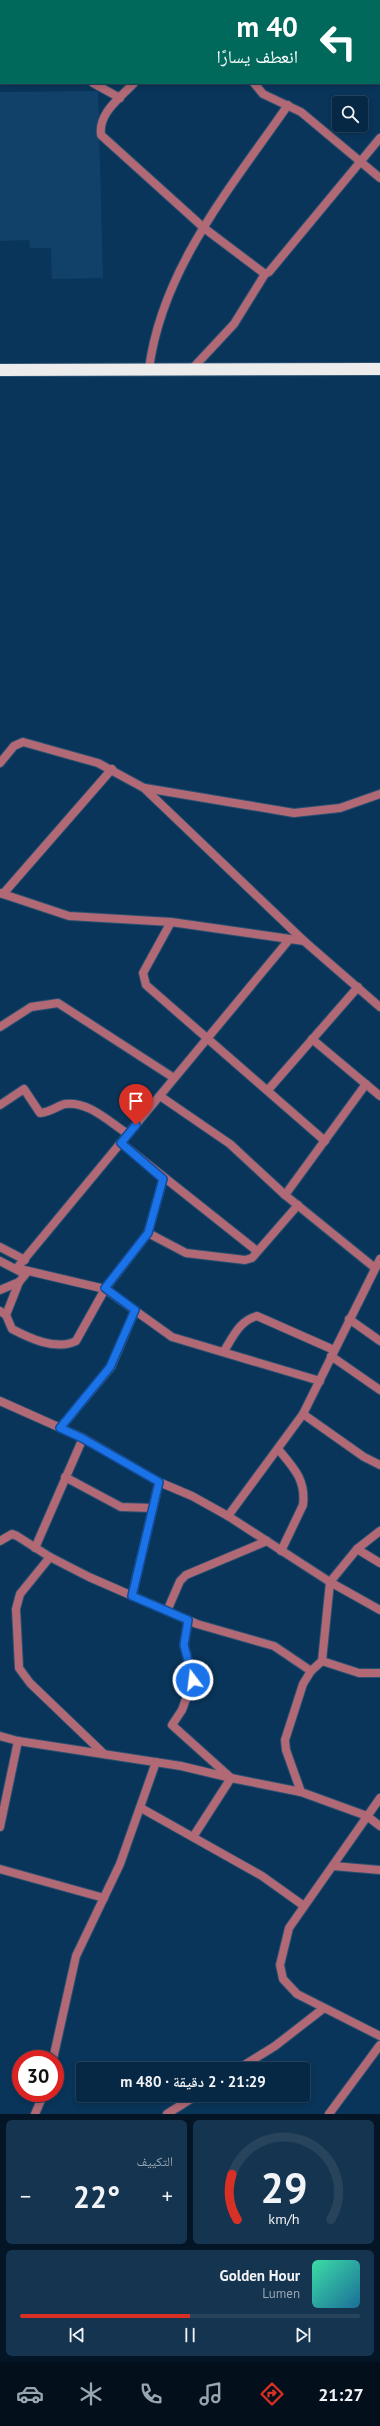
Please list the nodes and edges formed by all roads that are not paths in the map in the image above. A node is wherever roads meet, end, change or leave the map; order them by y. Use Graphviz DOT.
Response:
graph roads {
  1 [pos="96,84"];
  2 [pos="133,84"];
  3 [pos="255,84"];
  4 [pos="120,98"];
  5 [pos="288,105"];
  6 [pos="380,138"];
  7 [pos="360,162"];
  8 [pos="380,178"];
  9 [pos="204,228"];
  10 [pos="265,274"];
  11 [pos="149,369"];
  12 [pos="192,369"];
  13 [pos="380,369"];
  14 [pos="0,370"];
  15 [pos="0,763"];
  16 [pos="112,769"];
  17 [pos="144,788"];
  18 [pos="380,794"];
  19 [pos="1,893"];
  20 [pos="171,922"];
  21 [pos="288,940"];
  22 [pos="304,941"];
  23 [pos="358,987"];
  24 [pos="380,1007"];
  25 [pos="0,1027"];
  26 [pos="207,1038"];
  27 [pos="312,1039"];
  28 [pos="174,1078"];
  29 [pos="366,1084"];
  30 [pos="268,1090"];
  31 [pos="160,1096"];
  32 [pos="380,1096"];
  33 [pos="0,1105"];
  34 [pos="128,1134"];
  35 [pos="325,1141"];
  36 [pos="121,1143"];
  37 [pos="163,1179"];
  38 [pos="285,1195"];
  39 [pos="298,1205"];
  40 [pos="148,1233"];
  41 [pos="0,1247"];
  42 [pos="257,1251"];
  43 [pos="380,1259"];
  44 [pos="25,1260"];
  45 [pos="0,1261"];
  46 [pos="17,1268"];
  47 [pos="375,1268"];
  48 [pos="25,1275"];
  49 [pos="19,1282"];
  50 [pos="105,1288"];
  51 [pos="0,1290"];
  52 [pos="135,1310"];
  53 [pos="3,1313"];
  54 [pos="349,1319"];
  55 [pos="380,1341"];
  56 [pos="224,1351"];
  57 [pos="333,1353"];
  58 [pos="320,1381"];
  59 [pos="380,1390"];
  60 [pos="0,1400"];
  61 [pos="303,1414"];
  62 [pos="60,1428"];
  63 [pos="82,1438"];
  64 [pos="278,1449"];
  65 [pos="380,1465"];
  66 [pos="65,1477"];
  67 [pos="159,1482"];
  68 [pos="153,1508"];
  69 [pos="228,1516"];
  70 [pos="380,1531"];
  71 [pos="0,1541"];
  72 [pos="267,1541"];
  73 [pos="35,1548"];
  74 [pos="357,1549"];
  75 [pos="281,1551"];
  76 [pos="50,1557"];
  77 [pos="380,1563"];
  78 [pos="330,1582"];
  79 [pos="132,1596"];
  80 [pos="166,1610"];
  81 [pos="380,1610"];
  82 [pos="188,1620"];
  83 [pos="322,1661"];
  84 [pos="310,1671"];
  85 [pos="380,1673"];
  86 [pos="0,1736"];
  87 [pos="18,1741"];
  88 [pos="103,1753"];
  89 [pos="156,1762"];
  90 [pos="231,1778"];
  91 [pos="301,1792"];
  92 [pos="380,1798"];
  93 [pos="141,1808"];
  94 [pos="367,1816"];
  95 [pos="380,1826"];
  96 [pos="0,1827"];
  97 [pos="193,1837"];
  98 [pos="333,1866"];
  99 [pos="0,1870"];
  100 [pos="380,1870"];
  101 [pos="104,1898"];
  102 [pos="304,1906"];
  103 [pos="324,2008"];
  104 [pos="380,2036"];
  105 [pos="380,2046"];
  106 [pos="55,2050"];
  107 [pos="249,2062"];
  108 [pos="40,2102"];
  109 [pos="186,2102"];
  110 [pos="35,2114"];
  111 [pos="168,2114"];
  112 [pos="329,2114"];
  1 -- 4 [label="street"];
  2 -- 4 [label="street"];
  3 -- 5 [label="street"];
  4 -- 9 [label="street"];
  5 -- 7 [label="street"];
  5 -- 9 [label="street"];
  6 -- 7 [label="street"];
  7 -- 8 [label="street"];
  7 -- 10 [label="street"];
  9 -- 10 [label="street"];
  9 -- 11 [label="street"];
  10 -- 12 [label="street"];
  11 -- 12 [label="highway"];
  11 -- 14 [label="highway"];
  12 -- 13 [label="highway"];
  15 -- 16 [label="street"];
  16 -- 17 [label="street"];
  16 -- 19 [label="street"];
  17 -- 18 [label="street"];
  17 -- 22 [label="street"];
  19 -- 20 [label="street"];
  20 -- 21 [label="street"];
  20 -- 26 [label="street"];
  21 -- 22 [label="street"];
  21 -- 26 [label="street"];
  22 -- 23 [label="street"];
  23 -- 24 [label="street"];
  23 -- 27 [label="street"];
  25 -- 28 [label="street"];
  26 -- 28 [label="street"];
  26 -- 30 [label="street"];
  27 -- 29 [label="street"];
  27 -- 30 [label="street"];
  28 -- 31 [label="street"];
  29 -- 32 [label="street"];
  29 -- 35 [label="street"];
  30 -- 35 [label="street"];
  31 -- 34 [label="street"];
  31 -- 38 [label="street"];
  33 -- 34 [label="street"];
  34 -- 36 [label="street"];
  35 -- 38 [label="street"];
  36 -- 37 [label="street"];
  36 -- 44 [label="street"];
  37 -- 40 [label="street"];
  37 -- 42 [label="street"];
  38 -- 39 [label="street"];
  39 -- 42 [label="street"];
  39 -- 47 [label="street"];
  40 -- 42 [label="street"];
  40 -- 50 [label="street"];
  41 -- 44 [label="street"];
  43 -- 47 [label="street"];
  44 -- 46 [label="street"];
  45 -- 48 [label="street"];
  46 -- 48 [label="street"];
  46 -- 50 [label="street"];
  47 -- 54 [label="street"];
  48 -- 49 [label="street"];
  49 -- 51 [label="street"];
  49 -- 53 [label="street"];
  50 -- 52 [label="street"];
  50 -- 53 [label="street"];
  52 -- 56 [label="street"];
  52 -- 62 [label="street"];
  54 -- 55 [label="street"];
  54 -- 57 [label="street"];
  56 -- 57 [label="street"];
  56 -- 58 [label="street"];
  57 -- 58 [label="street"];
  57 -- 59 [label="street"];
  58 -- 61 [label="street"];
  60 -- 62 [label="street"];
  61 -- 64 [label="street"];
  61 -- 65 [label="street"];
  62 -- 63 [label="street"];
  63 -- 66 [label="street"];
  63 -- 67 [label="street"];
  64 -- 69 [label="street"];
  64 -- 75 [label="street"];
  66 -- 68 [label="street"];
  66 -- 73 [label="street"];
  67 -- 68 [label="street"];
  67 -- 69 [label="street"];
  68 -- 79 [label="street"];
  69 -- 72 [label="street"];
  70 -- 74 [label="street"];
  71 -- 73 [label="street"];
  72 -- 75 [label="street"];
  72 -- 80 [label="street"];
  73 -- 76 [label="street"];
  74 -- 77 [label="street"];
  74 -- 78 [label="street"];
  75 -- 78 [label="street"];
  76 -- 79 [label="street"];
  76 -- 88 [label="street"];
  78 -- 81 [label="street"];
  78 -- 83 [label="street"];
  79 -- 80 [label="street"];
  80 -- 82 [label="street"];
  82 -- 84 [label="street"];
  82 -- 90 [label="street"];
  83 -- 84 [label="street"];
  83 -- 85 [label="street"];
  84 -- 91 [label="street"];
  86 -- 87 [label="street"];
  87 -- 88 [label="street"];
  87 -- 96 [label="street"];
  88 -- 89 [label="street"];
  89 -- 90 [label="street"];
  89 -- 93 [label="street"];
  90 -- 91 [label="street"];
  90 -- 97 [label="street"];
  91 -- 94 [label="street"];
  92 -- 94 [label="street"];
  93 -- 97 [label="street"];
  93 -- 101 [label="street"];
  94 -- 95 [label="street"];
  94 -- 98 [label="street"];
  97 -- 102 [label="street"];
  98 -- 100 [label="street"];
  98 -- 102 [label="street"];
  99 -- 101 [label="street"];
  101 -- 106 [label="street"];
  102 -- 103 [label="street"];
  103 -- 104 [label="street"];
  103 -- 107 [label="street"];
  105 -- 112 [label="street"];
  108 -- 110 [label="street"];
  109 -- 111 [label="street"];
}
